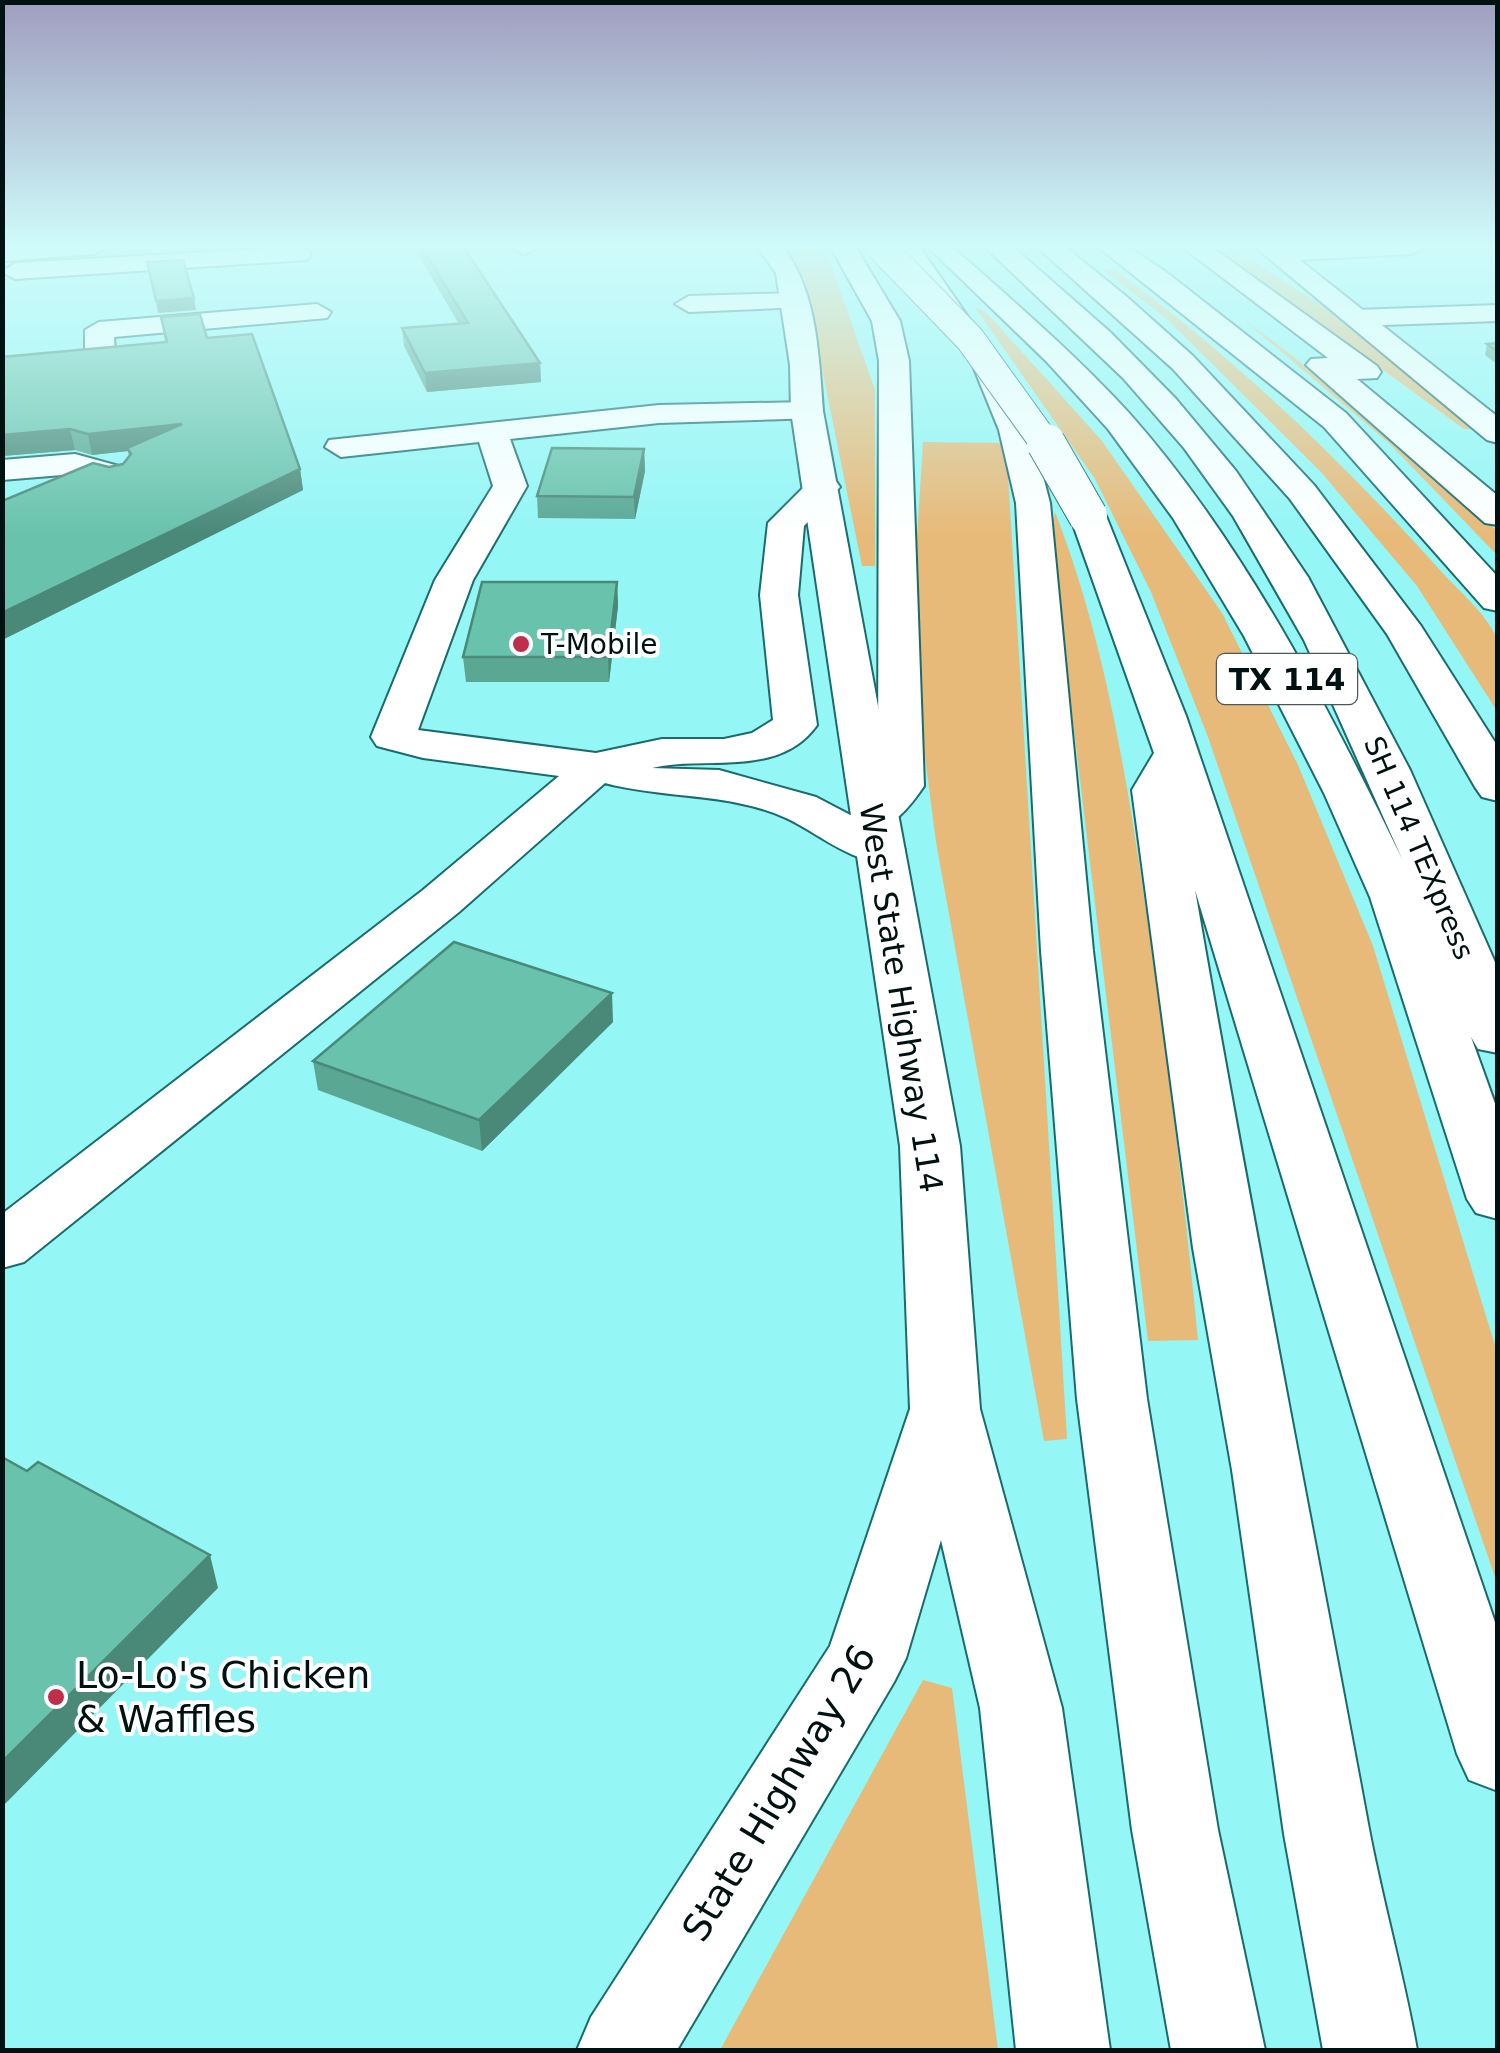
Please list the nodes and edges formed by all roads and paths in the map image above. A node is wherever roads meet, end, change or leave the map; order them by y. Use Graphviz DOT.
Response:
graph roads {
  1 [pos="799,342"];
  2 [pos="889,342"];
  3 [pos="975,342"];
  4 [pos="976,342"];
  5 [pos="1041,342"];
  6 [pos="1100,342"];
  7 [pos="1162,342"];
  8 [pos="1237,342"];
  9 [pos="1290,342"];
  10 [pos="1335,342"];
  11 [pos="1380,342"];
  12 [pos="807,412"];
  13 [pos="492,430"];
  14 [pos="1490,445"];
  15 [pos="341,447"];
  16 [pos="2,470"];
  17 [pos="114,476"];
  18 [pos="824,486"];
  19 [pos="1498,516"];
  20 [pos="1498,600"];
  21 [pos="1175,754"];
  22 [pos="596,767"];
  23 [pos="1498,787"];
  24 [pos="877,833"];
  25 [pos="1498,1036"];
  26 [pos="1498,1199"];
  27 [pos="2,1247"];
  28 [pos="946,1409"];
  29 [pos="1498,1754"];
  30 [pos="624,2050"];
  31 [pos="1063,2050"];
  32 [pos="1218,2050"];
  33 [pos="1370,2050"];
  1 -- 12 [label="main road, West State Highway 114"];
  2 -- 24 [label="main road"];
  3 -- 21 [label="main road, bridge"];
  4 -- 32 [label="main road"];
  5 -- 26 [label="main road, TX 114"];
  6 -- 25 [label="main road, SH 114 TEXpress"];
  7 -- 23 [label="main road"];
  8 -- 20 [label="main road"];
  9 -- 19 [label="main road"];
  10 -- 14 [label="main road"];
  11 -- 14 [label="main road"];
  12 -- 13 [label="main road"];
  12 -- 18 [label="main road, West State Highway 114"];
  13 -- 15 [label="main road"];
  13 -- 22 [label="main road"];
  16 -- 17 [label="main road"];
  18 -- 22 [label="main road"];
  18 -- 24 [label="main road, West State Highway 114"];
  21 -- 29 [label="main road"];
  21 -- 33 [label="main road"];
  22 -- 24 [label="main road"];
  22 -- 27 [label="main road"];
  24 -- 28 [label="main road, West State Highway 114"];
  28 -- 30 [label="main road, State Highway 26"];
  28 -- 31 [label="main road, West State Highway 114"];
}
